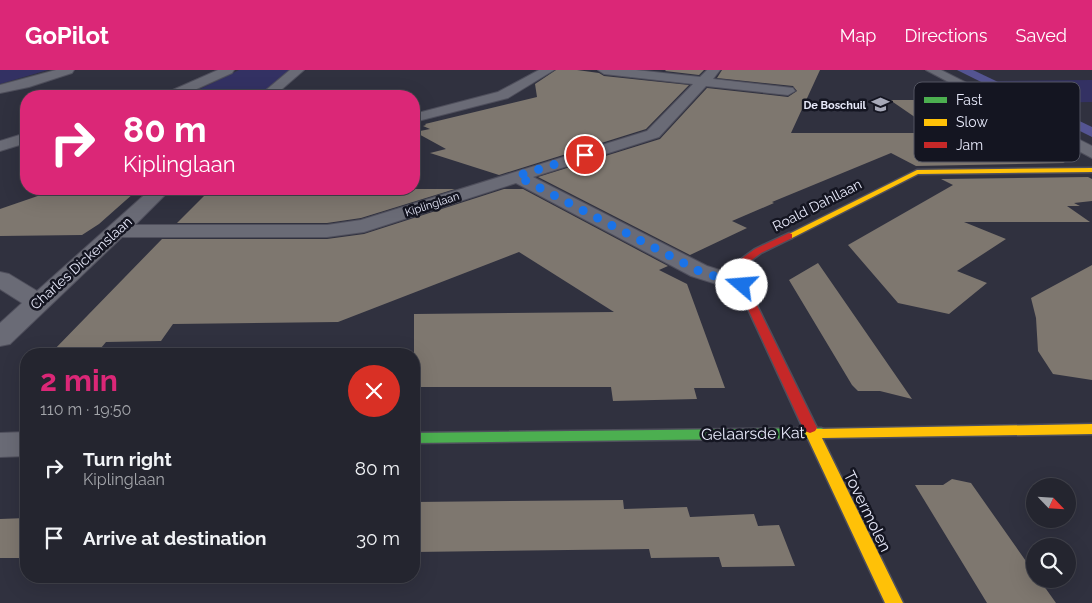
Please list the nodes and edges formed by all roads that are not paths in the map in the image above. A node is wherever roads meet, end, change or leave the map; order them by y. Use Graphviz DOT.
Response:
graph roads {
  1 [pos="68,70"];
  2 [pos="228,70"];
  3 [pos="298,70"];
  4 [pos="548,70"];
  5 [pos="604,70"];
  6 [pos="932,70"];
  7 [pos="709,76"];
  8 [pos="955,82"];
  9 [pos="0,89"];
  10 [pos="186,90"];
  11 [pos="273,90"];
  12 [pos="788,91"];
  13 [pos="420,116"];
  14 [pos="20,140"];
  15 [pos="0,146"];
  16 [pos="1080,148"];
  17 [pos="1092,154"];
  18 [pos="1092,170"];
  19 [pos="517,176"];
  20 [pos="155,195"];
  21 [pos="115,231"];
  22 [pos="0,279"];
  23 [pos="742,285"];
  24 [pos="38,302"];
  25 [pos="0,338"];
  26 [pos="1092,429"];
  27 [pos="812,432"];
  28 [pos="420,438"];
  29 [pos="0,444"];
  30 [pos="20,444"];
  31 [pos="894,603"];
  1 -- 9 [label="street"];
  2 -- 10 [label="street"];
  3 -- 11 [label="street"];
  4 -- 13 [label="street"];
  5 -- 7 [label="street"];
  6 -- 8 [label="street"];
  7 -- 12 [label="street"];
  7 -- 19 [label="street, Kiplinglaan"];
  14 -- 15 [label="street"];
  16 -- 17 [label="street"];
  18 -- 23 [label="street, Roald Dahllaan"];
  19 -- 21 [label="street, Kiplinglaan"];
  19 -- 23 [label="street"];
  20 -- 21 [label="street, Charles Dickenslaan"];
  21 -- 24 [label="street, Charles Dickenslaan"];
  22 -- 24 [label="street"];
  23 -- 27 [label="street, Roald Dahllaan"];
  24 -- 25 [label="street, Charles Dickenslaan"];
  26 -- 27 [label="street, Gelaarsde Kat"];
  27 -- 28 [label="street, Gelaarsde Kat"];
  27 -- 31 [label="street, Tovermolen"];
  29 -- 30 [label="street"];
}
